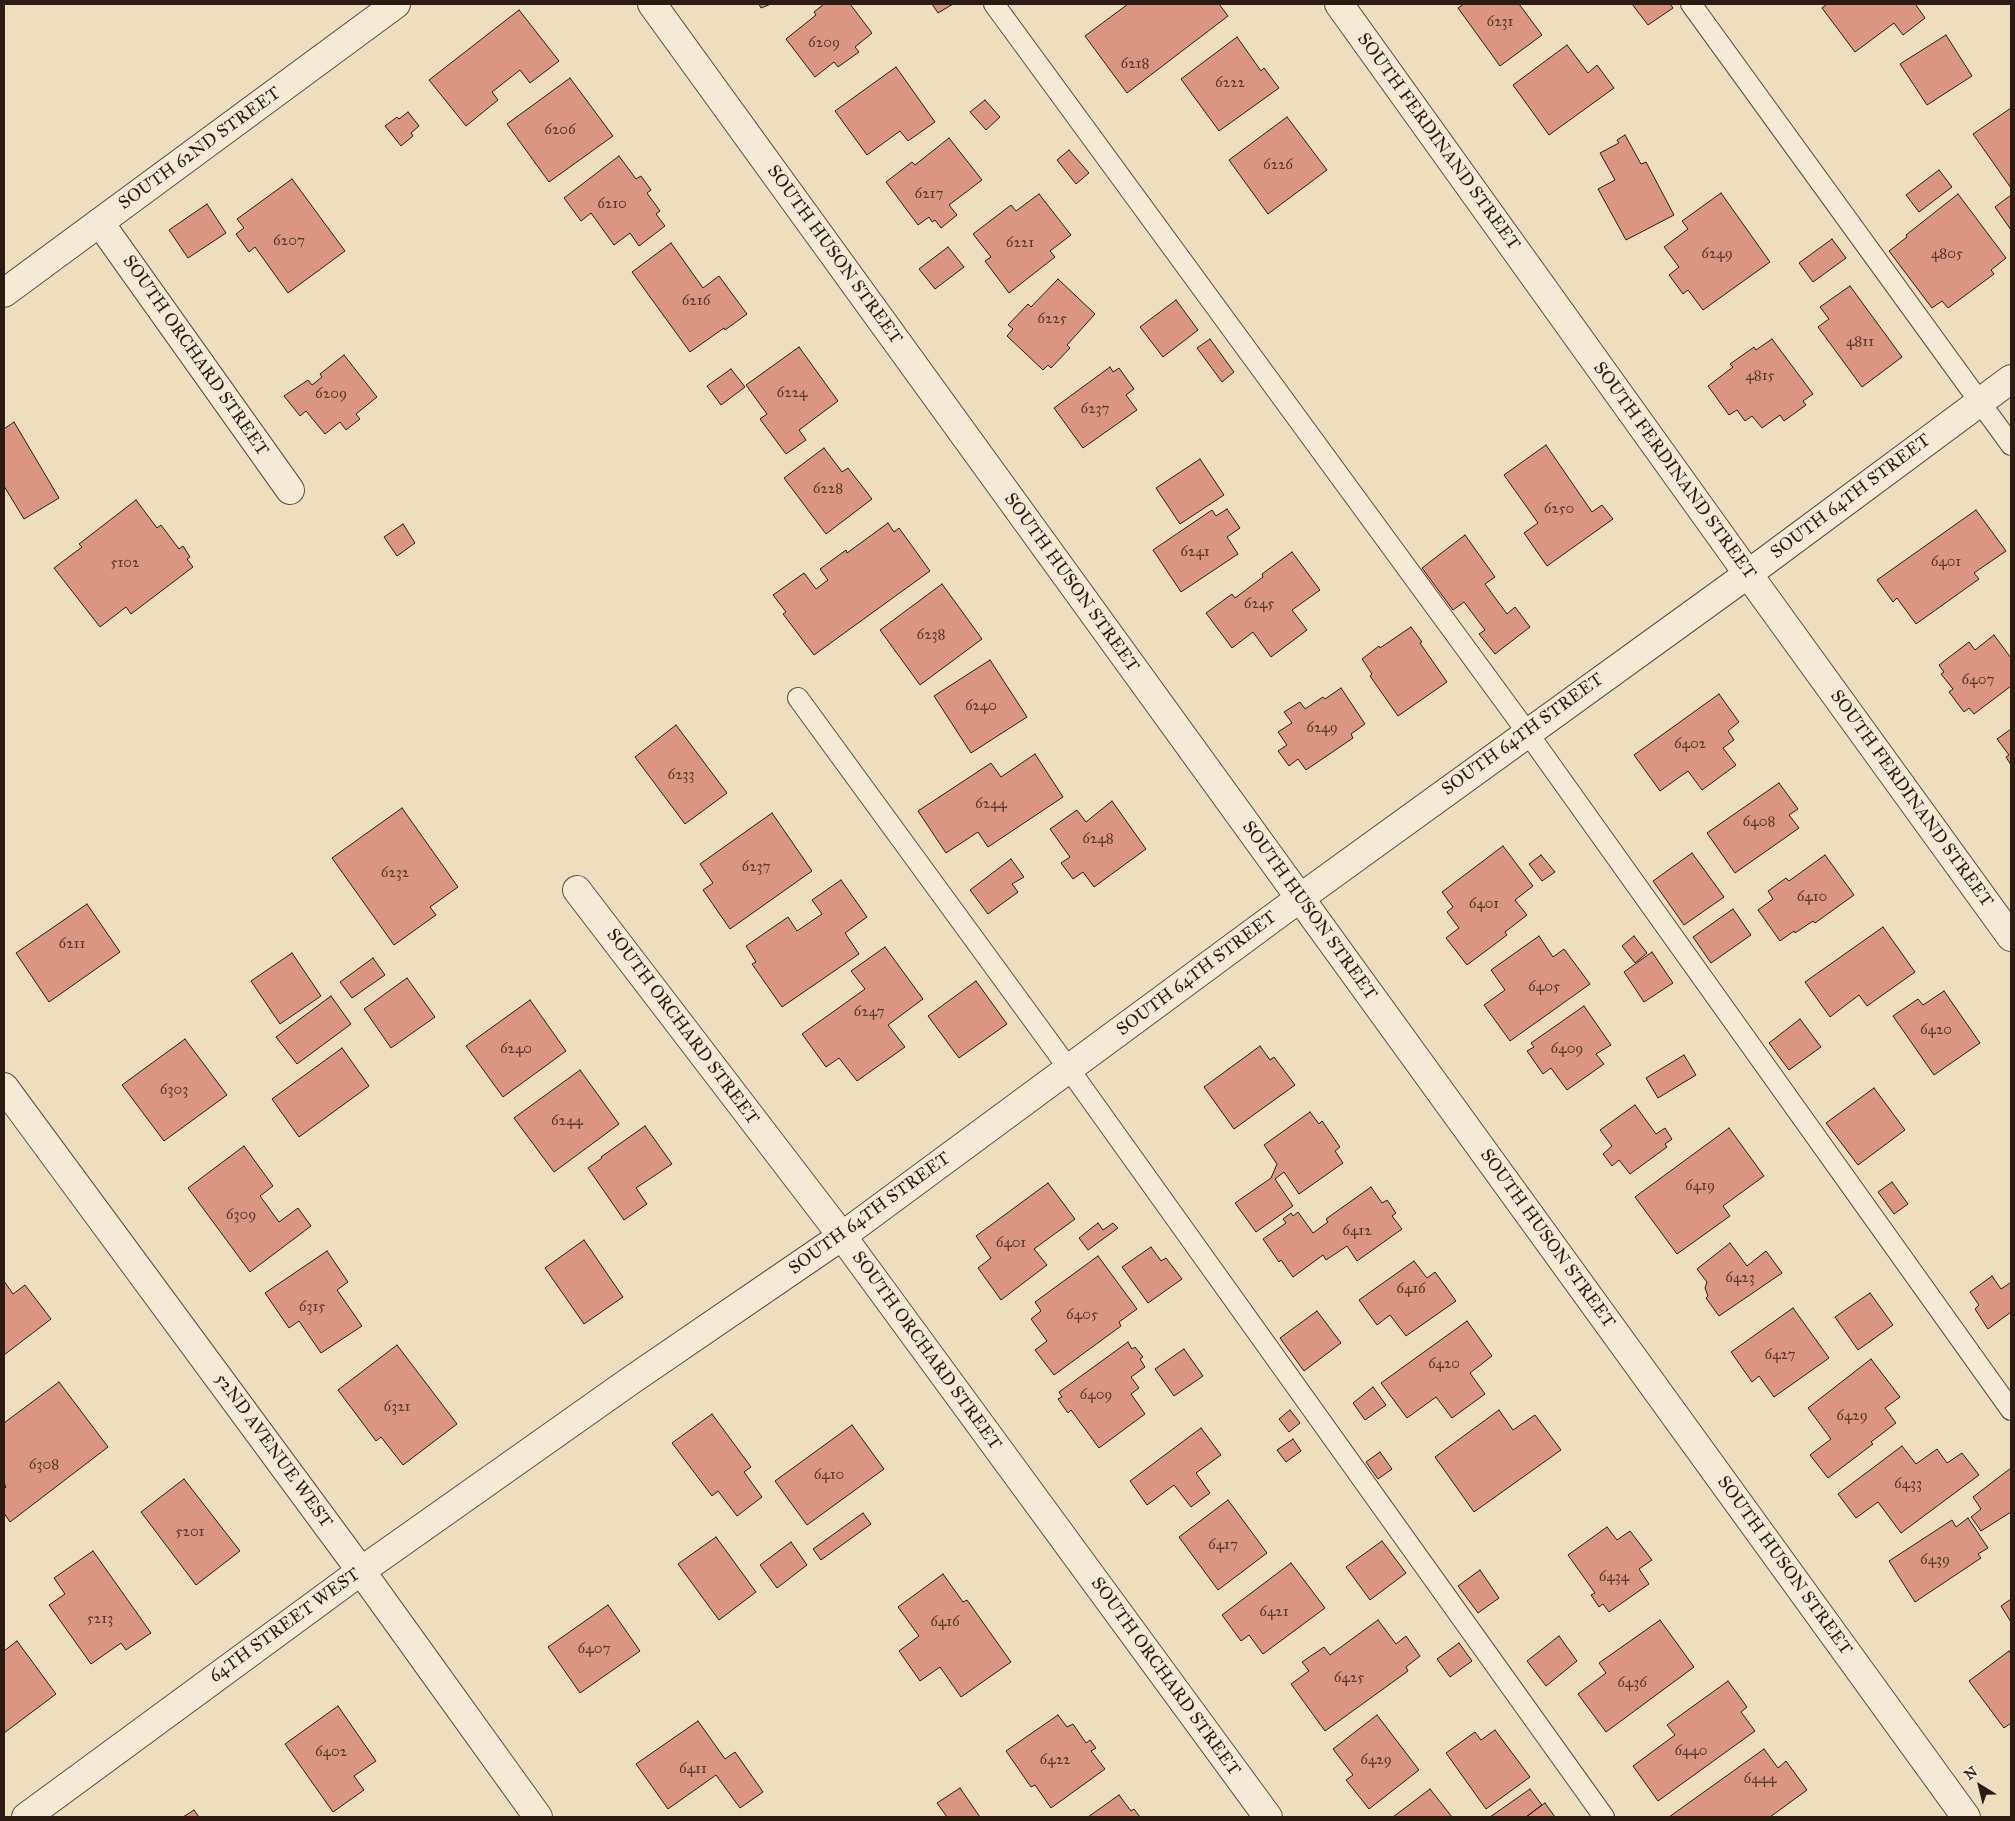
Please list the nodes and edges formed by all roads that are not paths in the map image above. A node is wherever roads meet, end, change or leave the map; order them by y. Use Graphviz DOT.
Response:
graph roads {
  1 [pos="396,4"];
  2 [pos="652,4"];
  3 [pos="994,4"];
  4 [pos="1339,4"];
  5 [pos="1690,4"];
  6 [pos="100,222"];
  7 [pos="4,293"];
  8 [pos="2011,379"];
  9 [pos="1980,402"];
  10 [pos="2011,445"];
  11 [pos="290,490"];
  12 [pos="1748,574"];
  13 [pos="798,698"];
  14 [pos="1527,732"];
  15 [pos="577,890"];
  16 [pos="1300,898"];
  17 [pos="2011,937"];
  18 [pos="1069,1069"];
  19 [pos="4,1088"];
  20 [pos="842,1236"];
  21 [pos="2011,1410"];
  22 [pos="547,1440"];
  23 [pos="361,1571"];
  24 [pos="26,1817"];
  25 [pos="538,1817"];
  26 [pos="1268,1817"];
  27 [pos="1604,1817"];
  28 [pos="1966,1817"];
  1 -- 6 [label="street, SOUTH 62ND STREET"];
  2 -- 16 [label="street, SOUTH HUSON STREET"];
  3 -- 14 [label="lane"];
  4 -- 12 [label="street, SOUTH FERDINAND STREET"];
  5 -- 9 [label="lane"];
  6 -- 7 [label="street, SOUTH 62ND STREET"];
  6 -- 11 [label="street, SOUTH ORCHARD STREET"];
  8 -- 9 [label="street, SOUTH 64TH STREET"];
  9 -- 10 [label="lane"];
  9 -- 12 [label="street, SOUTH 64TH STREET"];
  12 -- 14 [label="street, SOUTH 64TH STREET"];
  12 -- 17 [label="street, SOUTH FERDINAND STREET"];
  13 -- 18 [label="lane"];
  14 -- 16 [label="street, SOUTH 64TH STREET"];
  14 -- 21 [label="lane"];
  15 -- 20 [label="street, SOUTH ORCHARD STREET"];
  16 -- 18 [label="street, SOUTH 64TH STREET"];
  16 -- 28 [label="street, SOUTH HUSON STREET"];
  18 -- 20 [label="street, SOUTH 64TH STREET"];
  18 -- 27 [label="lane"];
  19 -- 23 [label="street, 52ND AVENUE WEST"];
  20 -- 22 [label="street, SOUTH 64TH STREET"];
  20 -- 26 [label="street, SOUTH ORCHARD STREET"];
  22 -- 23 [label="street, 64TH STREET WEST"];
  23 -- 24 [label="street, 64TH STREET WEST"];
  23 -- 25 [label="street, 52ND AVENUE WEST"];
}
